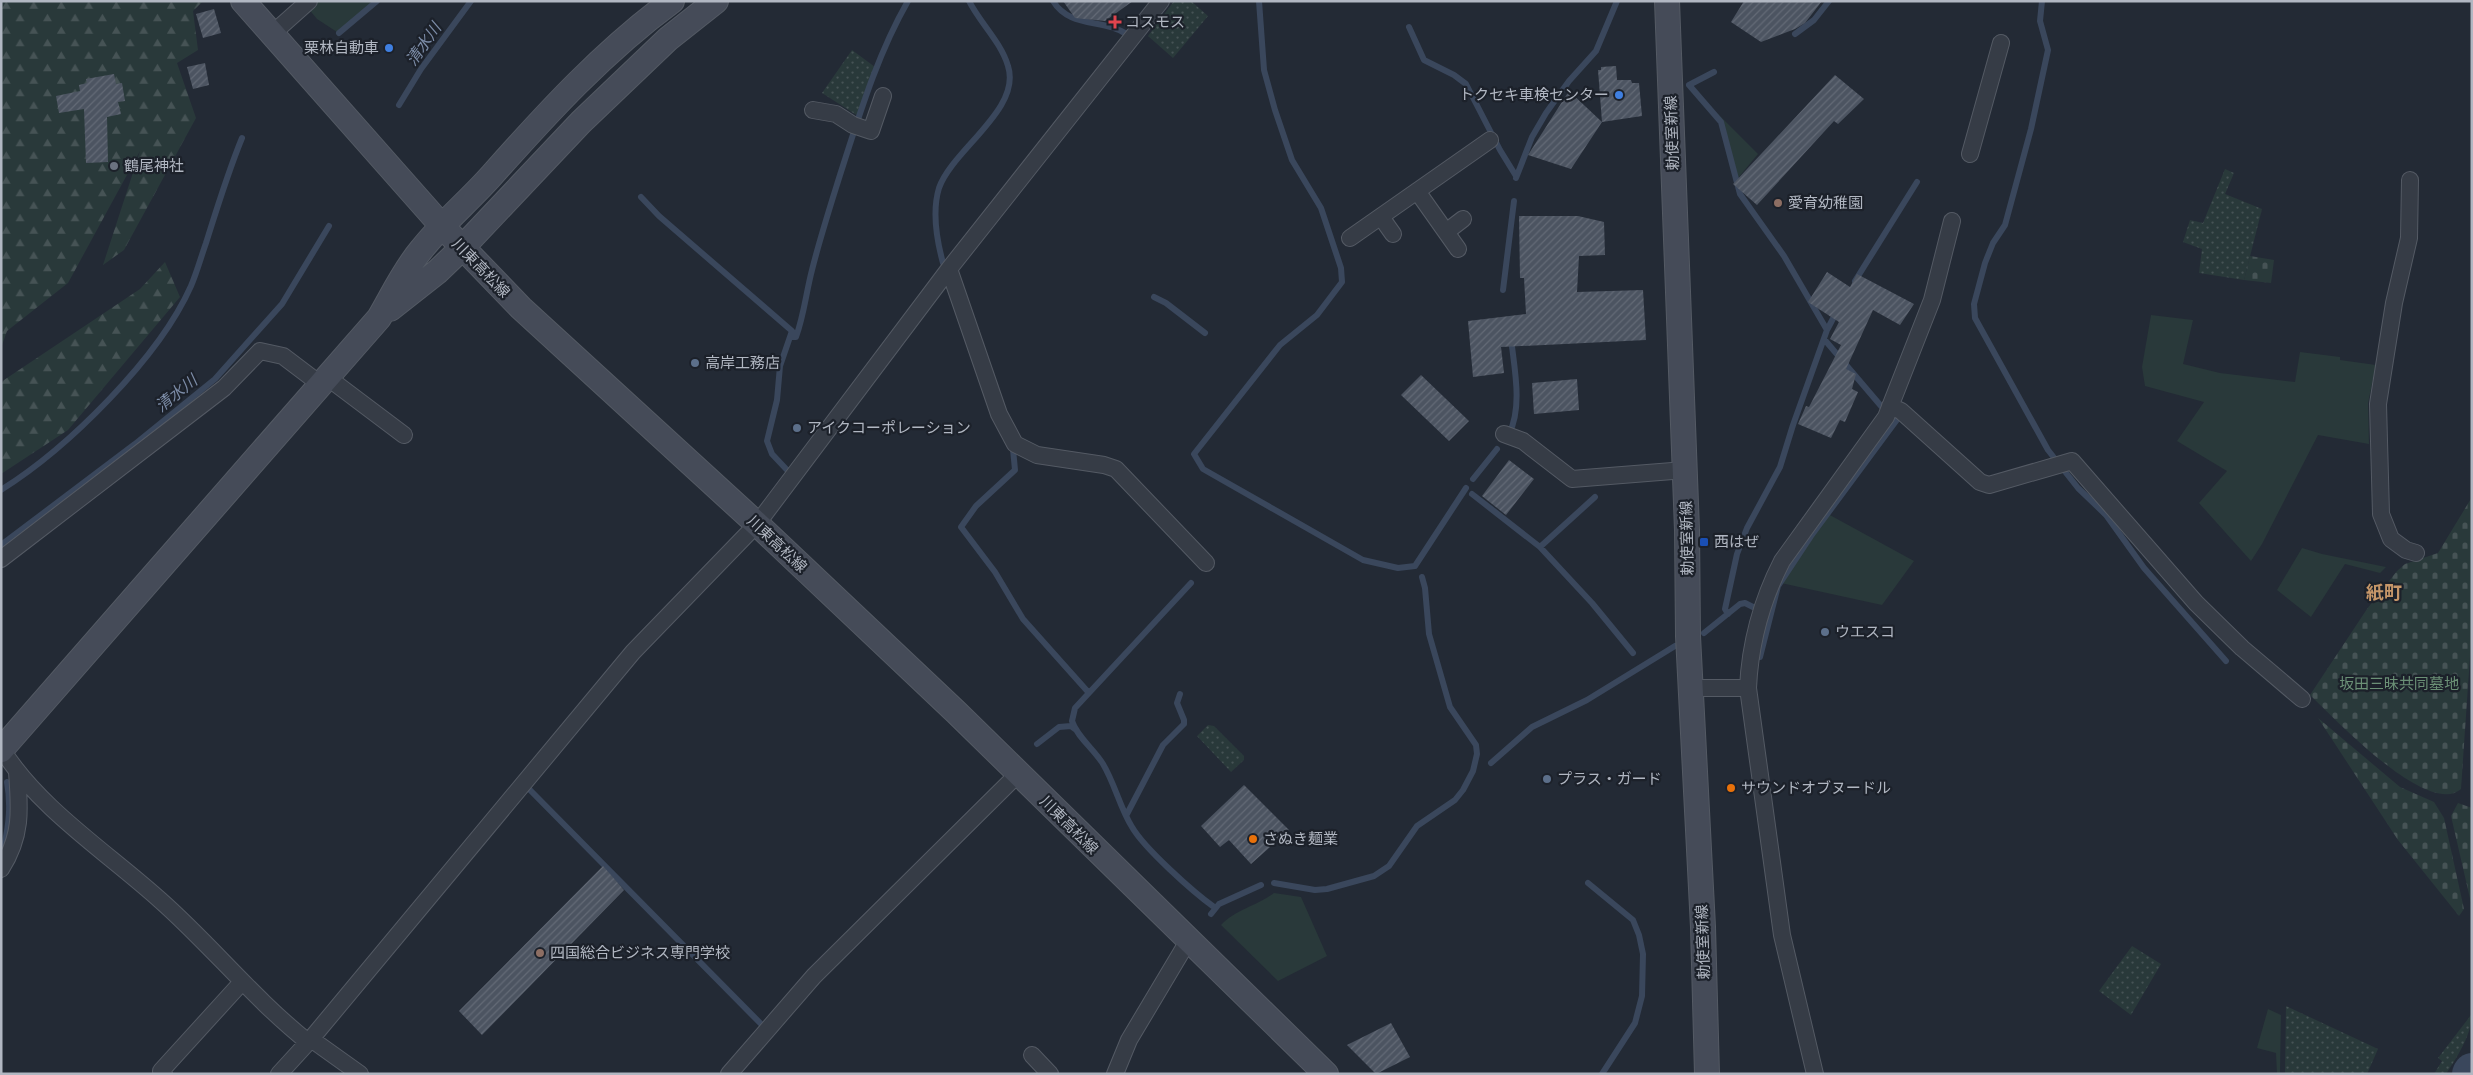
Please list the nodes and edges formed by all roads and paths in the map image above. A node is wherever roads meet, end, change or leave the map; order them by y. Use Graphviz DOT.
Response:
graph roads {
  1 [pos="243,1"];
  2 [pos="309,1"];
  3 [pos="672,1"];
  4 [pos="716,1"];
  5 [pos="1161,1"];
  6 [pos="1667,1"];
  7 [pos="272,34"];
  8 [pos="2001,43"];
  9 [pos="883,96"];
  10 [pos="813,110"];
  11 [pos="1490,140"];
  12 [pos="1970,154"];
  13 [pos="2410,180"];
  14 [pos="1417,191"];
  15 [pos="1381,217"];
  16 [pos="1463,219"];
  17 [pos="1952,221"];
  18 [pos="441,225"];
  19 [pos="1446,232"];
  20 [pos="1393,234"];
  21 [pos="1350,238"];
  22 [pos="462,248"];
  23 [pos="1458,249"];
  24 [pos="949,269"];
  25 [pos="379,318"];
  26 [pos="324,381"];
  27 [pos="1890,406"];
  28 [pos="1504,434"];
  29 [pos="404,435"];
  30 [pos="1684,470"];
  31 [pos="757,524"];
  32 [pos="2416,552"];
  33 [pos="1,558"];
  34 [pos="1206,563"];
  35 [pos="1692,688"];
  36 [pos="1748,688"];
  37 [pos="2302,699"];
  38 [pos="2,749"];
  39 [pos="17,772"];
  40 [pos="1018,774"];
  41 [pos="1,869"];
  42 [pos="1188,941"];
  43 [pos="242,982"];
  44 [pos="309,1040"];
  45 [pos="1032,1055"];
  46 [pos="1118,1072"];
  47 [pos="161,1073"];
  48 [pos="279,1074"];
  49 [pos="360,1074"];
  50 [pos="729,1074"];
  51 [pos="1050,1074"];
  52 [pos="1326,1074"];
  53 [pos="1707,1074"];
  54 [pos="1815,1074"];
  1 -- 7 [label="main road, 川東高松線"];
  2 -- 7 [label="street"];
  3 -- 18 [label="main road"];
  4 -- 22 [label="main road"];
  5 -- 24 [label="street"];
  6 -- 30 [label="main road, 勅使室新線"];
  7 -- 18 [label="main road, 川東高松線"];
  8 -- 12 [label="street"];
  9 -- 10 [label="street"];
  11 -- 14 [label="street"];
  13 -- 32 [label="street"];
  14 -- 15 [label="street"];
  14 -- 19 [label="street"];
  15 -- 20 [label="street"];
  15 -- 21 [label="street"];
  16 -- 19 [label="street"];
  17 -- 27 [label="street"];
  18 -- 22 [label="main road, 川東高松線"];
  18 -- 25 [label="main road"];
  19 -- 23 [label="street"];
  22 -- 25 [label="main road"];
  22 -- 31 [label="main road, 川東高松線"];
  24 -- 31 [label="street"];
  24 -- 34 [label="street"];
  25 -- 26 [label="main road"];
  26 -- 29 [label="street"];
  26 -- 33 [label="street"];
  26 -- 38 [label="main road"];
  27 -- 36 [label="street"];
  27 -- 37 [label="street"];
  28 -- 30 [label="street"];
  30 -- 35 [label="main road, 勅使室新線"];
  31 -- 40 [label="main road, 川東高松線"];
  31 -- 44 [label="street"];
  35 -- 36 [label="street"];
  35 -- 53 [label="main road, 勅使室新線"];
  36 -- 54 [label="street"];
  38 -- 39 [label="street"];
  39 -- 41 [label="street"];
  39 -- 43 [label="street"];
  40 -- 42 [label="main road, 川東高松線"];
  40 -- 50 [label="street"];
  42 -- 46 [label="street"];
  42 -- 52 [label="main road, 川東高松線"];
  43 -- 44 [label="street"];
  43 -- 47 [label="street"];
  44 -- 48 [label="street"];
  44 -- 49 [label="street"];
  45 -- 51 [label="street"];
}
